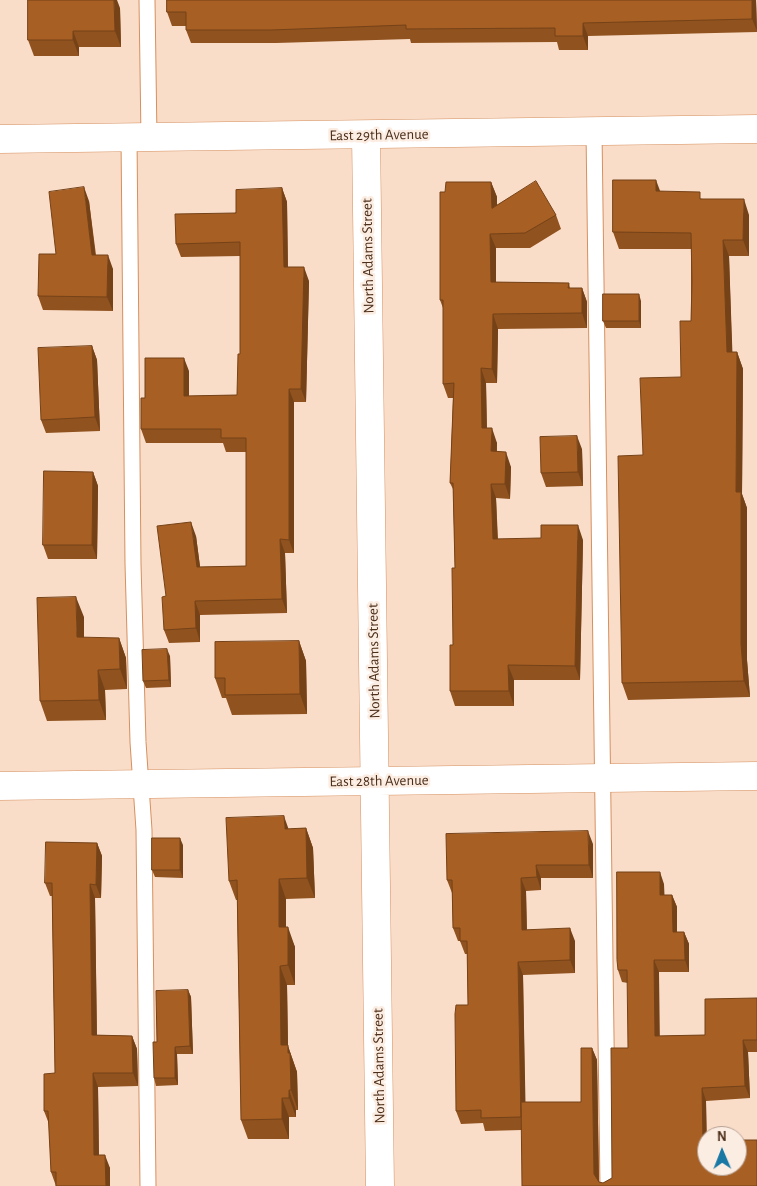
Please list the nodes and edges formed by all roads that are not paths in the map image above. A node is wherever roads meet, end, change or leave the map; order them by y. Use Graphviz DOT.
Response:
graph roads {
  1 [pos="147,0"];
  2 [pos="757,129"];
  3 [pos="594,131"];
  4 [pos="366,135"];
  5 [pos="139,137"];
  6 [pos="0,139"];
  7 [pos="757,776"];
  8 [pos="604,778"];
  9 [pos="375,782"];
  10 [pos="140,784"];
  11 [pos="0,786"];
  12 [pos="148,1186"];
  13 [pos="380,1186"];
  14 [pos="608,1186"];
  1 -- 5 [label="lane"];
  2 -- 3 [label="street, East 29th Avenue"];
  3 -- 4 [label="street, East 29th Avenue"];
  3 -- 8 [label="lane"];
  4 -- 5 [label="street, East 29th Avenue"];
  4 -- 9 [label="street, North Adams Street"];
  5 -- 6 [label="street, East 29th Avenue"];
  5 -- 10 [label="lane"];
  7 -- 8 [label="street, East 28th Avenue"];
  8 -- 9 [label="street, East 28th Avenue"];
  8 -- 14 [label="lane"];
  9 -- 10 [label="street, East 28th Avenue"];
  9 -- 13 [label="street, North Adams Street"];
  10 -- 11 [label="street, East 28th Avenue"];
  10 -- 12 [label="lane"];
}
